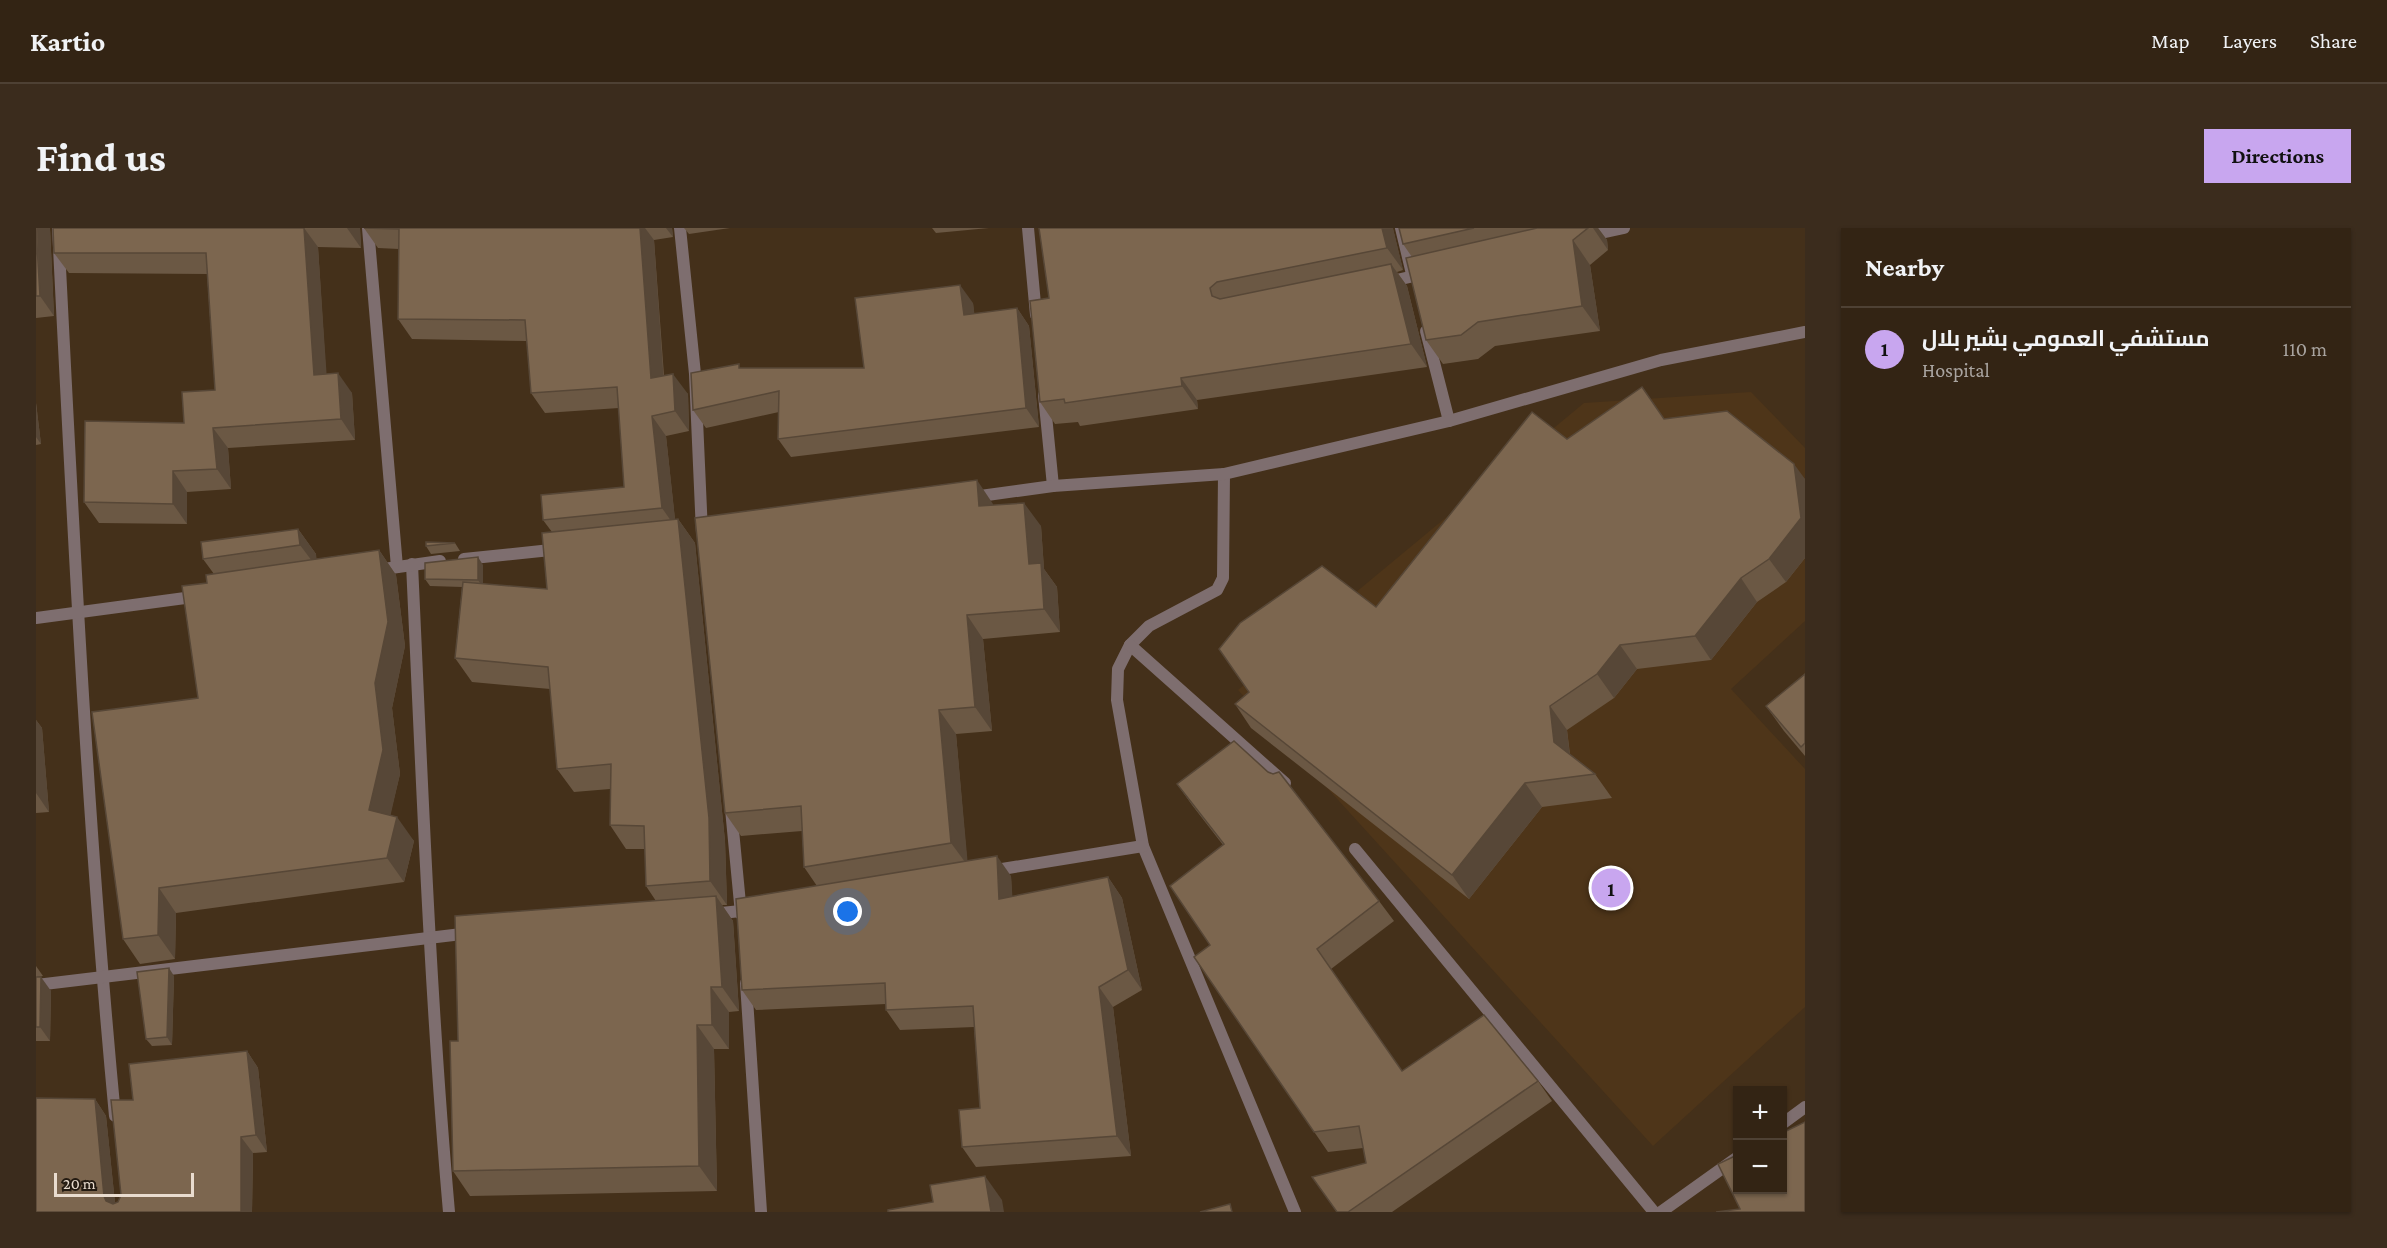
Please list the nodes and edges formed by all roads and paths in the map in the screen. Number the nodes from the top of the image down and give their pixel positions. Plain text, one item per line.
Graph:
1 (58, 228) edge
2 (368, 228) edge
3 (680, 228) edge
4 (1028, 228) edge
5 (1401, 228) edge
6 (1624, 228) edge
7 (1578, 238) edge
8 (1439, 270) edge
9 (1414, 283) junction
10 (1379, 284) edge
11 (1424, 321) edge
12 (1037, 322) edge
13 (1805, 332) edge
14 (1043, 381) edge
15 (1449, 421) junction
16 (1224, 474) junction
17 (1053, 486) junction
18 (960, 499) edge
19 (702, 537) edge
20 (574, 548) edge
21 (412, 564) junction
22 (397, 567) junction
23 (361, 572) edge
24 (208, 594) edge
25 (78, 613) junction
26 (36, 618) edge
27 (1130, 645) junction
28 (1288, 786) edge
29 (730, 796) edge
30 (1143, 846) junction
31 (1355, 849) dead end
32 (977, 873) edge
33 (765, 908) edge
34 (695, 915) edge
35 (741, 917) junction
36 (487, 932) edge
37 (429, 936) junction
38 (745, 969) edge
39 (101, 975) junction
40 (36, 985) edge
41 (1805, 1107) edge
42 (1787, 1120) edge
43 (116, 1129) edge
44 (1733, 1160) edge
45 (449, 1212) edge
46 (761, 1212) edge
47 (1295, 1212) edge
48 (1654, 1212) edge
49 (1661, 1212) edge

1 - 25 street
2 - 22 street
3 - 19 street
4 - 12 street
5 - 9 street
6 - 7 street
8 - 9 street
9 - 10 street
11 - 15 street
13 - 15 street
14 - 17 street
15 - 16 street
16 - 17 street
16 - 27 street
17 - 18 street
20 - 21 street
21 - 22 street
21 - 37 street
22 - 23 street
24 - 25 street
25 - 26 street
25 - 39 street
27 - 28 street
27 - 30 street
29 - 35 street
30 - 32 street
30 - 47 street
31 - 48 street
33 - 35 street
34 - 35 street
36 - 37 street
37 - 39 street
37 - 45 street
38 - 46 street
39 - 40 street
39 - 43 street
41 - 42 street
44 - 49 street

